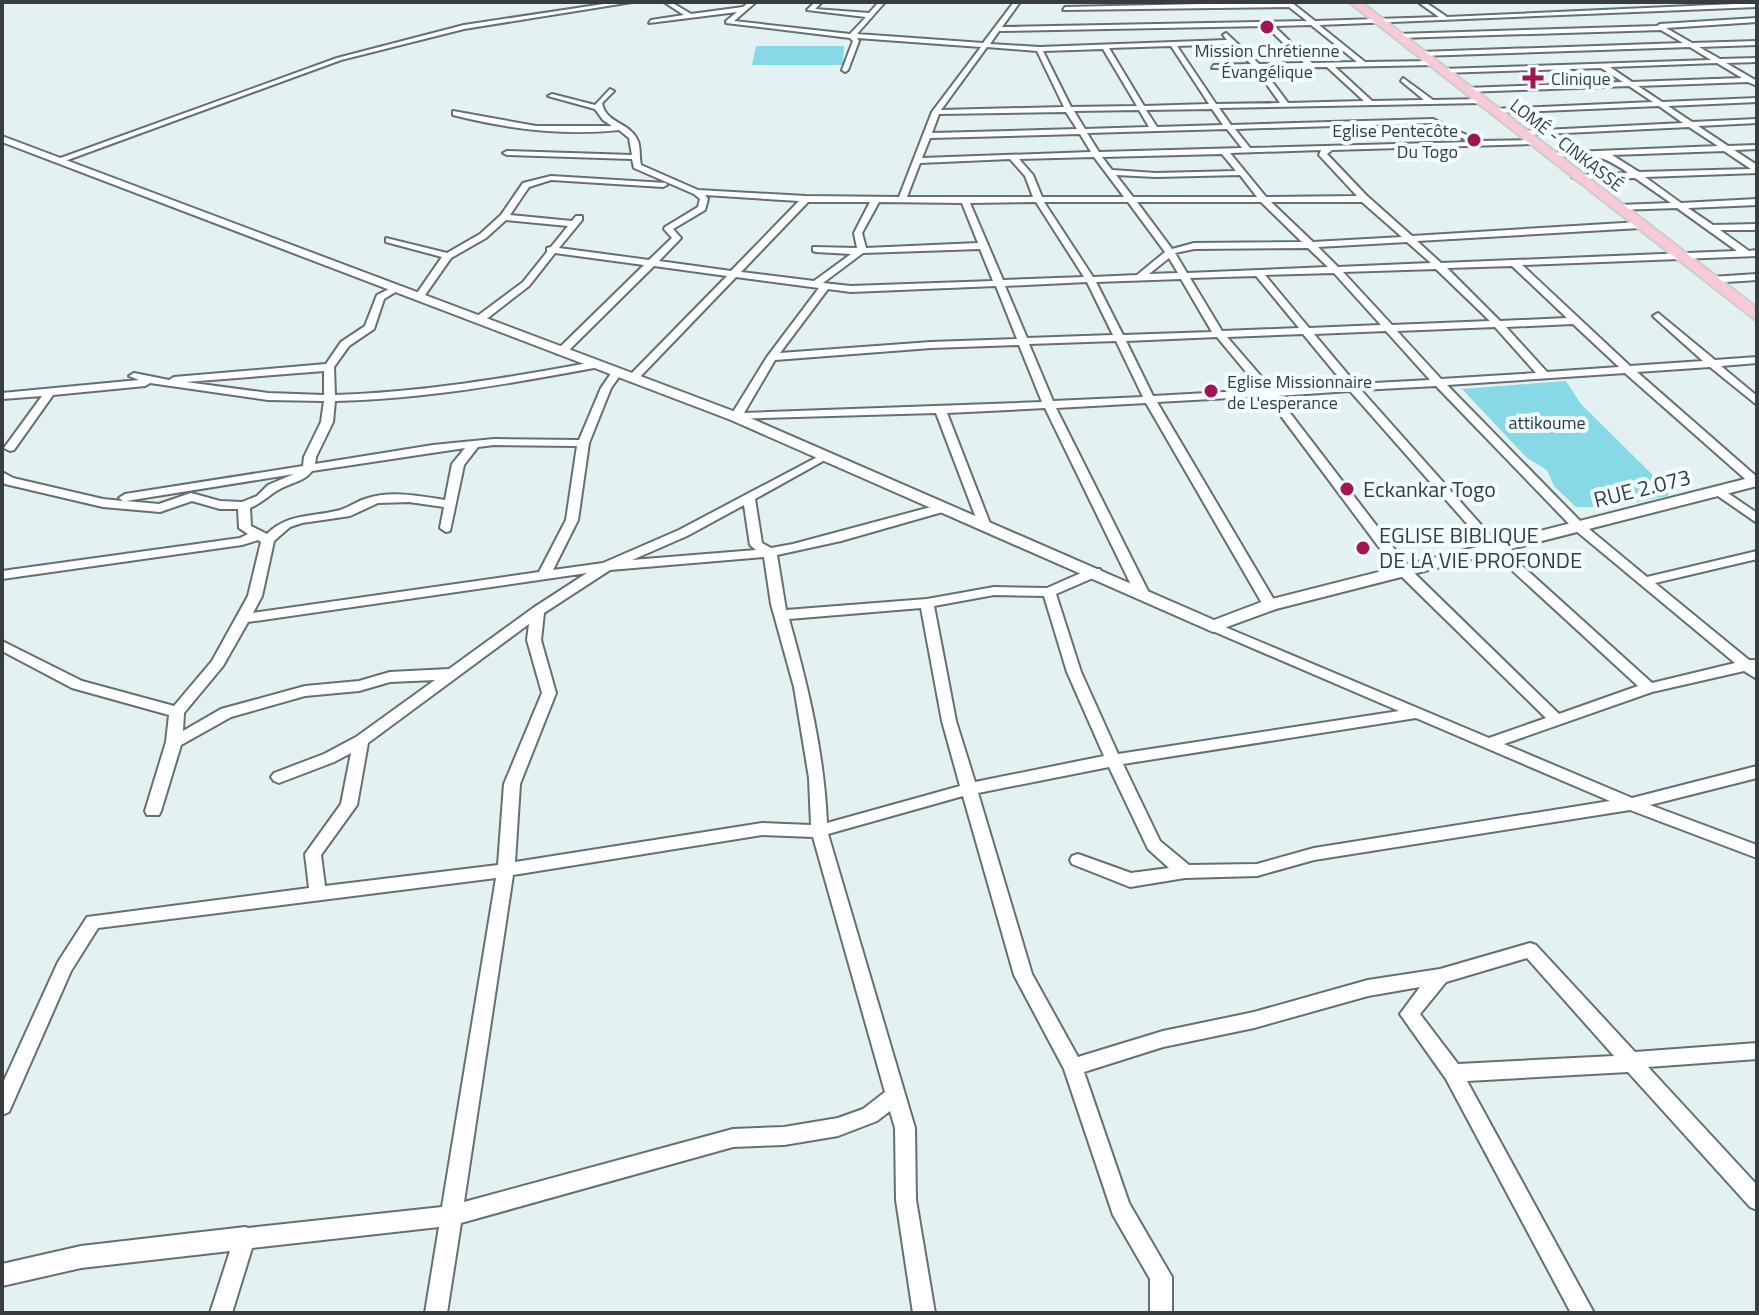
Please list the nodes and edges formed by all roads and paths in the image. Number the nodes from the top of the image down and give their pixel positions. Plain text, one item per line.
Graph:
1 (629, 2) edge
2 (667, 2) edge
3 (753, 2) edge
4 (819, 2) edge
5 (882, 2) edge
6 (1017, 2) edge
7 (1185, 2) edge
8 (1354, 2) edge
9 (1421, 2) edge
10 (1618, 2) edge
11 (1679, 2) edge
12 (1288, 3) edge
13 (1144, 5) edge
14 (1176, 7) junction
15 (1690, 7) junction
16 (1515, 8) dead end
17 (1757, 8) edge
18 (743, 9) junction
19 (1065, 9) dead end
20 (1632, 10) junction
21 (1525, 14) junction
22 (688, 15) junction
23 (869, 15) junction
24 (1444, 18) junction
25 (1757, 20) edge
26 (651, 22) dead end
27 (1380, 22) junction
28 (1314, 23) junction
29 (1727, 24) junction
30 (1269, 25) junction
31 (1157, 26) junction
32 (1216, 26) junction
33 (1662, 28) junction
34 (997, 29) junction
35 (1737, 29) dead end
36 (1551, 32) junction
37 (1747, 33) dead end
38 (852, 36) junction
39 (1398, 36) junction
40 (1757, 40) edge
41 (1232, 42) junction
42 (1169, 43) junction
43 (1687, 44) junction
44 (983, 47) junction
45 (1105, 47) junction
46 (1577, 48) junction
47 (1039, 49) junction
48 (1420, 54) junction
49 (1757, 60) edge
50 (1716, 61) junction
51 (1363, 64) junction
52 (1310, 65) junction
53 (1329, 65) junction
54 (1257, 66) junction
55 (1604, 66) junction
56 (1214, 67) dead end
57 (1438, 67) junction
58 (845, 70) dead end
59 (1403, 80) dead end
60 (1754, 81) edge
61 (1631, 84) junction
62 (1467, 90) junction
63 (610, 91) dead end
64 (552, 96) dead end
65 (1757, 100) edge
66 (1482, 101) junction
67 (1432, 102) junction
68 (1370, 103) junction
69 (1285, 104) junction
70 (1661, 104) junction
71 (1217, 106) junction
72 (1140, 107) junction
73 (599, 108) junction
74 (1069, 110) junction
75 (1494, 111) junction
76 (936, 112) junction
77 (456, 113) dead end
78 (496, 114) dead end
79 (483, 120) junction
80 (1757, 121) edge
81 (1390, 122) junction
82 (1689, 124) junction
83 (1225, 125) junction
84 (1153, 127) junction
85 (617, 128) junction
86 (1398, 130) dead end
87 (1083, 131) junction
88 (925, 136) junction
89 (1406, 138) dead end
90 (1528, 138) junction
91 (2, 139) edge
92 (1483, 144) junction
93 (1414, 146) junction
94 (1757, 147) edge
95 (1330, 148) junction
96 (1727, 149) junction
97 (1249, 151) junction
98 (1225, 152) junction
99 (507, 153) dead end
100 (1599, 153) junction
101 (1097, 155) junction
102 (1549, 155) junction
103 (635, 157) junction
104 (1012, 157) junction
105 (59, 160) junction
106 (916, 161) junction
107 (1757, 170) edge
108 (1110, 172) junction
109 (1242, 173) junction
110 (1638, 175) junction
111 (1576, 177) junction
112 (680, 185) junction
113 (697, 192) junction
114 (806, 199) junction
115 (876, 199) junction
116 (1363, 199) junction
117 (902, 200) junction
118 (965, 200) junction
119 (1264, 200) junction
120 (1039, 201) junction
121 (1132, 201) junction
122 (1757, 202) edge
123 (1681, 205) junction
124 (1619, 208) junction
125 (504, 217) junction
126 (1640, 225) junction
127 (1757, 227) edge
128 (1712, 228) junction
129 (1408, 238) junction
130 (389, 240) dead end
131 (1161, 240) junction
132 (1311, 245) junction
133 (983, 246) junction
134 (1194, 246) junction
135 (816, 249) dead end
136 (550, 250) junction
137 (862, 250) junction
138 (1170, 252) junction
139 (1752, 253) edge
140 (448, 256) junction
141 (1681, 257) junction
142 (649, 264) junction
143 (1515, 264) junction
144 (1439, 265) junction
145 (737, 271) junction
146 (1337, 271) junction
147 (1184, 274) junction
148 (1260, 275) junction
149 (1140, 277) junction
150 (1757, 277) edge
151 (1711, 280) junction
152 (1091, 281) junction
153 (822, 284) junction
154 (1002, 284) junction
155 (397, 288) junction
156 (420, 296) junction
157 (1658, 316) dead end
158 (1757, 316) edge
159 (480, 319) junction
160 (1578, 321) junction
161 (1499, 324) junction
162 (1392, 327) junction
163 (1309, 331) junction
164 (1219, 334) junction
165 (1120, 338) junction
166 (1025, 343) junction
167 (561, 352) junction
168 (772, 357) junction
169 (1757, 360) edge
170 (1709, 363) junction
171 (594, 365) junction
172 (329, 367) junction
173 (1627, 369) junction
174 (616, 374) junction
175 (1544, 375) junction
176 (134, 376) dead end
177 (632, 379) junction
178 (153, 382) junction
179 (1439, 383) junction
180 (1353, 388) junction
181 (50, 392) junction
182 (1269, 393) junction
183 (2, 396) edge
184 (330, 398) junction
185 (1150, 400) junction
186 (1757, 402) edge
187 (1049, 405) junction
188 (941, 411) junction
189 (736, 417) junction
190 (583, 443) junction
191 (473, 446) junction
192 (10, 448) dead end
193 (821, 458) junction
194 (309, 467) junction
195 (2, 476) edge
196 (1757, 482) edge
197 (1719, 491) junction
198 (749, 498) junction
199 (103, 503) junction
200 (450, 504) junction
201 (244, 506) junction
202 (942, 508) junction
203 (1757, 519) edge
204 (985, 526) junction
205 (1579, 527) junction
206 (446, 528) dead end
207 (263, 537) junction
208 (1495, 548) junction
209 (770, 553) junction
210 (1757, 555) edge
211 (607, 566) junction
212 (1404, 571) junction
213 (1095, 572) junction
214 (2, 575) edge
215 (544, 576) junction
216 (1645, 581) junction
217 (1141, 591) junction
218 (1049, 592) junction
219 (927, 603) junction
220 (1270, 605) junction
221 (538, 611) junction
222 (781, 615) junction
223 (243, 618) junction
224 (1213, 626) junction
225 (2, 645) edge
226 (1754, 667) edge
227 (452, 674) junction
228 (1649, 688) junction
229 (177, 712) junction
230 (1418, 713) junction
231 (1557, 720) junction
232 (361, 741) junction
233 (174, 742) junction
234 (1490, 743) junction
235 (1114, 760) junction
236 (1757, 772) edge
237 (279, 777) dead end
238 (968, 789) junction
239 (1631, 804) junction
240 (153, 811) dead end
241 (819, 831) junction
242 (1755, 849) edge
243 (1078, 860) dead end
244 (506, 870) junction
245 (1185, 872) junction
246 (318, 894) junction
247 (1440, 976) junction
248 (1757, 1051) edge
249 (1633, 1063) junction
250 (1073, 1067) junction
251 (1453, 1073) junction
252 (9, 1082) edge
253 (895, 1096) junction
254 (2, 1106) edge
255 (1757, 1200) edge
256 (451, 1216) junction
257 (245, 1237) junction
258 (2, 1275) edge
259 (221, 1313) edge
260 (436, 1313) edge
261 (924, 1313) edge
262 (1161, 1313) edge
263 (1583, 1313) edge

1 - 105 street
2 - 22 street
3 - 18 street
4 - 23 street
5 - 23 street
6 - 34 street
7 - 14 street
8 - 27 highway, LOMÉ - CINKASSÉ
9 - 24 street
10 - 20 street
11 - 15 street
12 - 14 street
12 - 28 street
13 - 14 street
13 - 19 street
13 - 31 street
15 - 17 street
15 - 20 street
15 - 29 street
16 - 21 street
18 - 22 street
18 - 38 street
20 - 21 street
20 - 33 street
21 - 24 street
21 - 36 street
22 - 26 street
23 - 38 street
24 - 27 street
25 - 29 street
27 - 28 street
27 - 39 highway, LOMÉ - CINKASSÉ
28 - 30 street
28 - 51 street
29 - 33 street
29 - 35 street
30 - 32 street
30 - 52 street
31 - 32 street
31 - 34 street
31 - 42 street
32 - 41 street
33 - 36 street
33 - 43 street
34 - 44 street
36 - 39 street
36 - 46 street
37 - 40 street
38 - 44 street
38 - 58 street
39 - 48 highway, LOMÉ - CINKASSÉ
40 - 43 street
41 - 42 street
41 - 54 street
42 - 45 street
42 - 71 street
43 - 46 street
43 - 50 street
44 - 47 street
44 - 76 street
45 - 47 street
45 - 72 street
46 - 48 street
46 - 55 street
47 - 74 street
48 - 57 highway, LOMÉ - CINKASSÉ
49 - 50 street
50 - 55 street
50 - 60 street
51 - 53 street
51 - 57 street
52 - 53 street
52 - 54 street
53 - 68 street
54 - 56 street
54 - 69 street
55 - 57 street
55 - 61 street
57 - 62 highway, LOMÉ - CINKASSÉ
59 - 67 street
60 - 61 street
61 - 62 street
61 - 70 street
62 - 66 highway, LOMÉ - CINKASSÉ
63 - 73 street
64 - 73 street
65 - 70 street
66 - 67 street
66 - 75 highway, LOMÉ - CINKASSÉ
67 - 68 street
68 - 69 street
68 - 81 street
69 - 71 street
70 - 75 street
70 - 82 street
71 - 72 street
71 - 83 street
72 - 74 street
72 - 84 street
73 - 85 street
74 - 76 street
74 - 87 street
75 - 90 highway, LOMÉ - CINKASSÉ
76 - 88 street
77 - 79 street
78 - 79 street
79 - 85 street
80 - 82 street
81 - 83 street
81 - 86 street
81 - 92 street
82 - 90 street
82 - 96 street
83 - 84 street
83 - 97 street
84 - 87 street
85 - 103 street
87 - 88 street
87 - 101 street
88 - 106 street
89 - 93 street
90 - 92 street
90 - 102 highway, LOMÉ - CINKASSÉ
91 - 105 street
92 - 93 street
93 - 95 street
94 - 96 street
95 - 97 street
95 - 116 street
96 - 100 street
96 - 107 street
97 - 98 street
98 - 101 street
98 - 109 street
99 - 103 street
100 - 102 street
100 - 110 street
101 - 104 street
101 - 108 street
102 - 111 highway, LOMÉ - CINKASSÉ
103 - 112 street
104 - 106 street
104 - 120 street
105 - 155 street
106 - 117 street
107 - 110 street
108 - 109 street
108 - 121 street
109 - 119 street
110 - 111 street
110 - 123 street
111 - 124 highway, LOMÉ - CINKASSÉ
112 - 113 street
112 - 125 street
113 - 114 street
113 - 142 street
114 - 115 street
114 - 145 street
115 - 117 street
115 - 137 street
116 - 119 street
116 - 129 street
117 - 118 street
118 - 120 street
118 - 133 street
119 - 121 street
119 - 132 street
120 - 121 street
120 - 152 street
121 - 131 street
122 - 123 street
123 - 124 street
123 - 128 street
124 - 126 highway, LOMÉ - CINKASSÉ
125 - 136 street
125 - 140 street
126 - 129 street
126 - 141 highway, LOMÉ - CINKASSÉ
127 - 128 street
128 - 139 street
129 - 132 street
129 - 144 street
130 - 140 street
131 - 134 street
131 - 138 street
132 - 134 street
132 - 146 street
133 - 137 street
133 - 154 street
134 - 138 street
135 - 137 street
136 - 142 street
136 - 159 street
137 - 153 street
138 - 147 street
138 - 149 street
139 - 141 street
140 - 156 street
141 - 143 street
141 - 151 highway, LOMÉ - CINKASSÉ
142 - 145 street
142 - 167 street
143 - 144 street
143 - 160 street
144 - 146 street
144 - 161 street
145 - 153 street
145 - 177 street
146 - 148 street
146 - 162 street
147 - 148 street
147 - 149 street
147 - 164 street
148 - 163 street
149 - 152 street
150 - 151 street
151 - 158 highway, LOMÉ - CINKASSÉ
152 - 154 street
152 - 165 street
153 - 154 street
153 - 168 street
154 - 166 street
155 - 156 street
155 - 172 street
156 - 159 street
157 - 170 street
159 - 167 street
160 - 161 street
160 - 173 street
161 - 162 street
161 - 175 street
162 - 163 street
162 - 179 street
163 - 164 street
163 - 180 street
164 - 165 street
164 - 182 street
165 - 166 street
165 - 185 street
166 - 168 street
166 - 187 street
167 - 171 street
168 - 189 street
169 - 170 street
170 - 173 street
170 - 186 street
171 - 174 street
171 - 184 street
172 - 178 street
172 - 184 street
173 - 175 street
173 - 196 street
174 - 177 street
174 - 190 street
175 - 179 street
176 - 178 street
177 - 189 street
178 - 181 street
178 - 184 street
179 - 180 street
179 - 205 street
180 - 182 street
180 - 208 street
181 - 183 street
181 - 192 street
182 - 185 street
182 - 212 street
184 - 194 street
185 - 187 street
185 - 220 street
187 - 188 street
187 - 217 street
188 - 189 street
188 - 204 street
189 - 193 street
190 - 191 street
190 - 215 street
191 - 194 street
191 - 200 street
193 - 198 street
193 - 202 street
194 - 199 street
194 - 201 street
195 - 199 street
196 - 197 street, RUE 2.073
197 - 203 street
197 - 205 street, RUE 2.073
198 - 209 street
198 - 211 street
199 - 201 street
200 - 206 street
200 - 207 street
201 - 207 street
202 - 204 street
202 - 209 street
204 - 213 street
205 - 208 street, RUE 2.073
205 - 216 street
207 - 214 street
207 - 223 street
208 - 212 street, RUE 2.073
208 - 228 street
209 - 211 street
209 - 222 street
210 - 216 street
211 - 215 street
211 - 221 street
212 - 220 street, RUE 2.073
212 - 231 street
213 - 217 street
213 - 218 street
215 - 223 street
216 - 226 street
217 - 224 street
218 - 219 street
218 - 235 street
219 - 222 street
219 - 238 street
220 - 224 street, RUE 2.073
221 - 227 street
221 - 244 street
222 - 241 street
223 - 229 street
224 - 230 street
225 - 229 street
226 - 228 street
227 - 232 street
227 - 233 street
228 - 231 street
229 - 233 street
230 - 234 street
230 - 235 street
231 - 234 street
232 - 237 street
232 - 246 street
233 - 240 street
234 - 239 street
235 - 238 street
235 - 245 street
236 - 239 street
238 - 241 street
238 - 250 street
239 - 242 street
239 - 245 street
241 - 244 street
241 - 253 street
243 - 245 street
244 - 246 street
244 - 256 street
246 - 252 street
247 - 249 street
247 - 250 street
247 - 251 street
248 - 249 street
249 - 251 street
249 - 255 street
250 - 262 street
251 - 263 street
252 - 254 street
253 - 256 street
253 - 261 street
256 - 257 street
256 - 260 street
257 - 258 street
257 - 259 street

